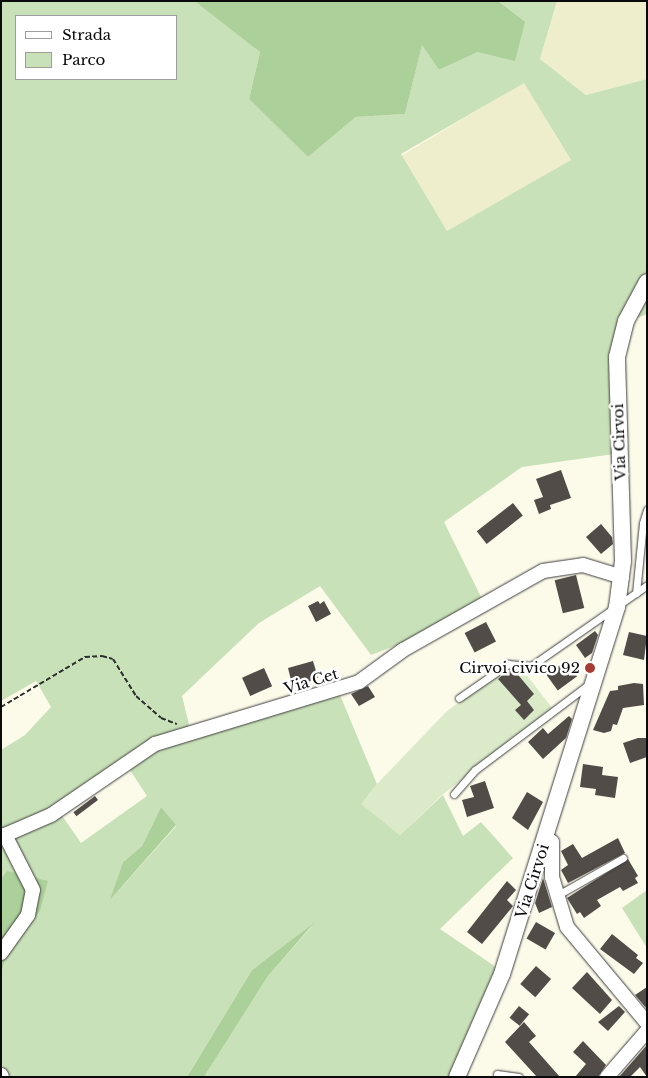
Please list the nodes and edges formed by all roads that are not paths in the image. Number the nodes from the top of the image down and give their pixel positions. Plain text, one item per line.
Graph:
1 (647, 282) edge
2 (647, 510) edge
3 (622, 577) junction
4 (647, 586) edge
5 (636, 593) junction
6 (617, 607) junction
7 (594, 681) junction
8 (459, 698) dead end
9 (454, 794) dead end
10 (546, 838) junction
11 (623, 858) dead end
12 (556, 896) junction
13 (1, 953) edge
14 (647, 1023) edge
15 (647, 1031) edge
16 (496, 1074) dead end
17 (457, 1077) edge
18 (519, 1077) edge
19 (607, 1077) edge

1 - 3 street, Via Cirvoi
2 - 5 lane
3 - 6 street, Via Cirvoi
3 - 13 street, Via Cet
4 - 5 lane
5 - 6 lane
6 - 7 street, Via Cirvoi
6 - 8 lane
7 - 9 lane
7 - 10 street, Via Cirvoi
10 - 12 street
10 - 17 street, Via Cirvoi
11 - 12 lane
12 - 14 street
15 - 19 street
16 - 18 lane

